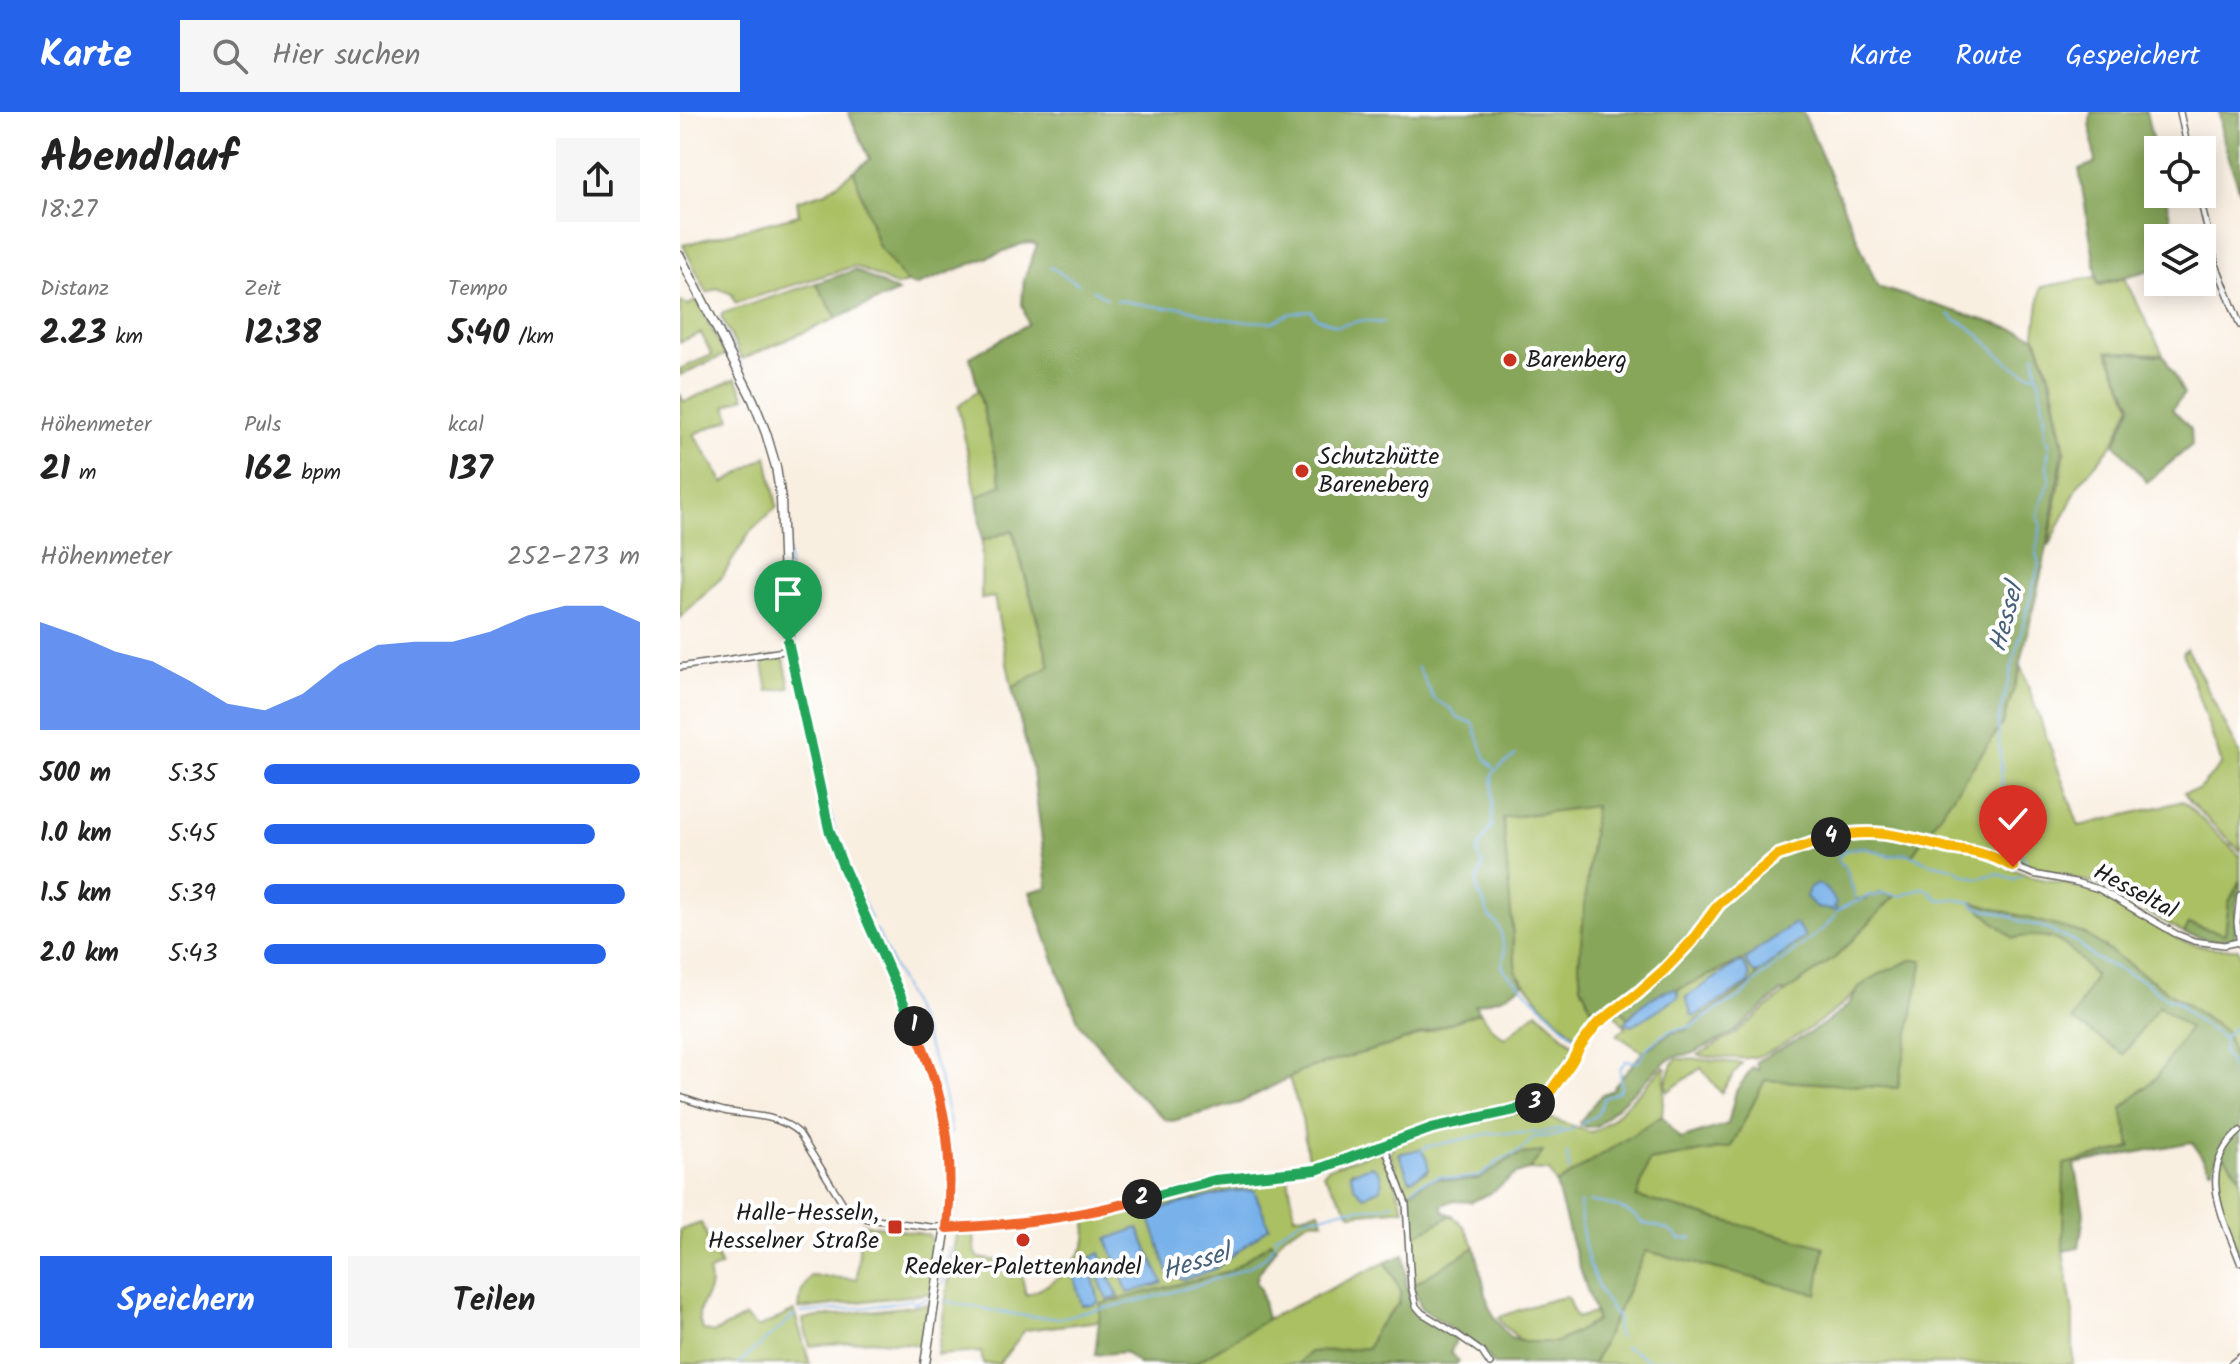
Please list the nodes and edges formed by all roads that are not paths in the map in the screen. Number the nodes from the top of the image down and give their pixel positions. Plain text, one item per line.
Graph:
1 (2180, 112) edge
2 (2185, 136) edge
3 (2202, 208) edge
4 (680, 256) edge
5 (2240, 325) edge
6 (790, 650) junction
7 (680, 667) edge
8 (2240, 895) edge
9 (2239, 944) edge
10 (680, 1097) edge
11 (2240, 1131) edge
12 (1384, 1145) junction
13 (947, 1228) junction
14 (2240, 1262) edge
15 (2240, 1357) edge
16 (925, 1364) edge
17 (1490, 1364) edge
18 (2231, 1364) edge

1 - 2 street
3 - 5 street
4 - 6 main road
6 - 7 street
6 - 13 main road
8 - 9 street
9 - 12 street, Hesseltal
10 - 13 street, Hesseltal
11 - 14 street
12 - 13 street, Hesseltal
12 - 17 street
13 - 16 main road
15 - 18 street

